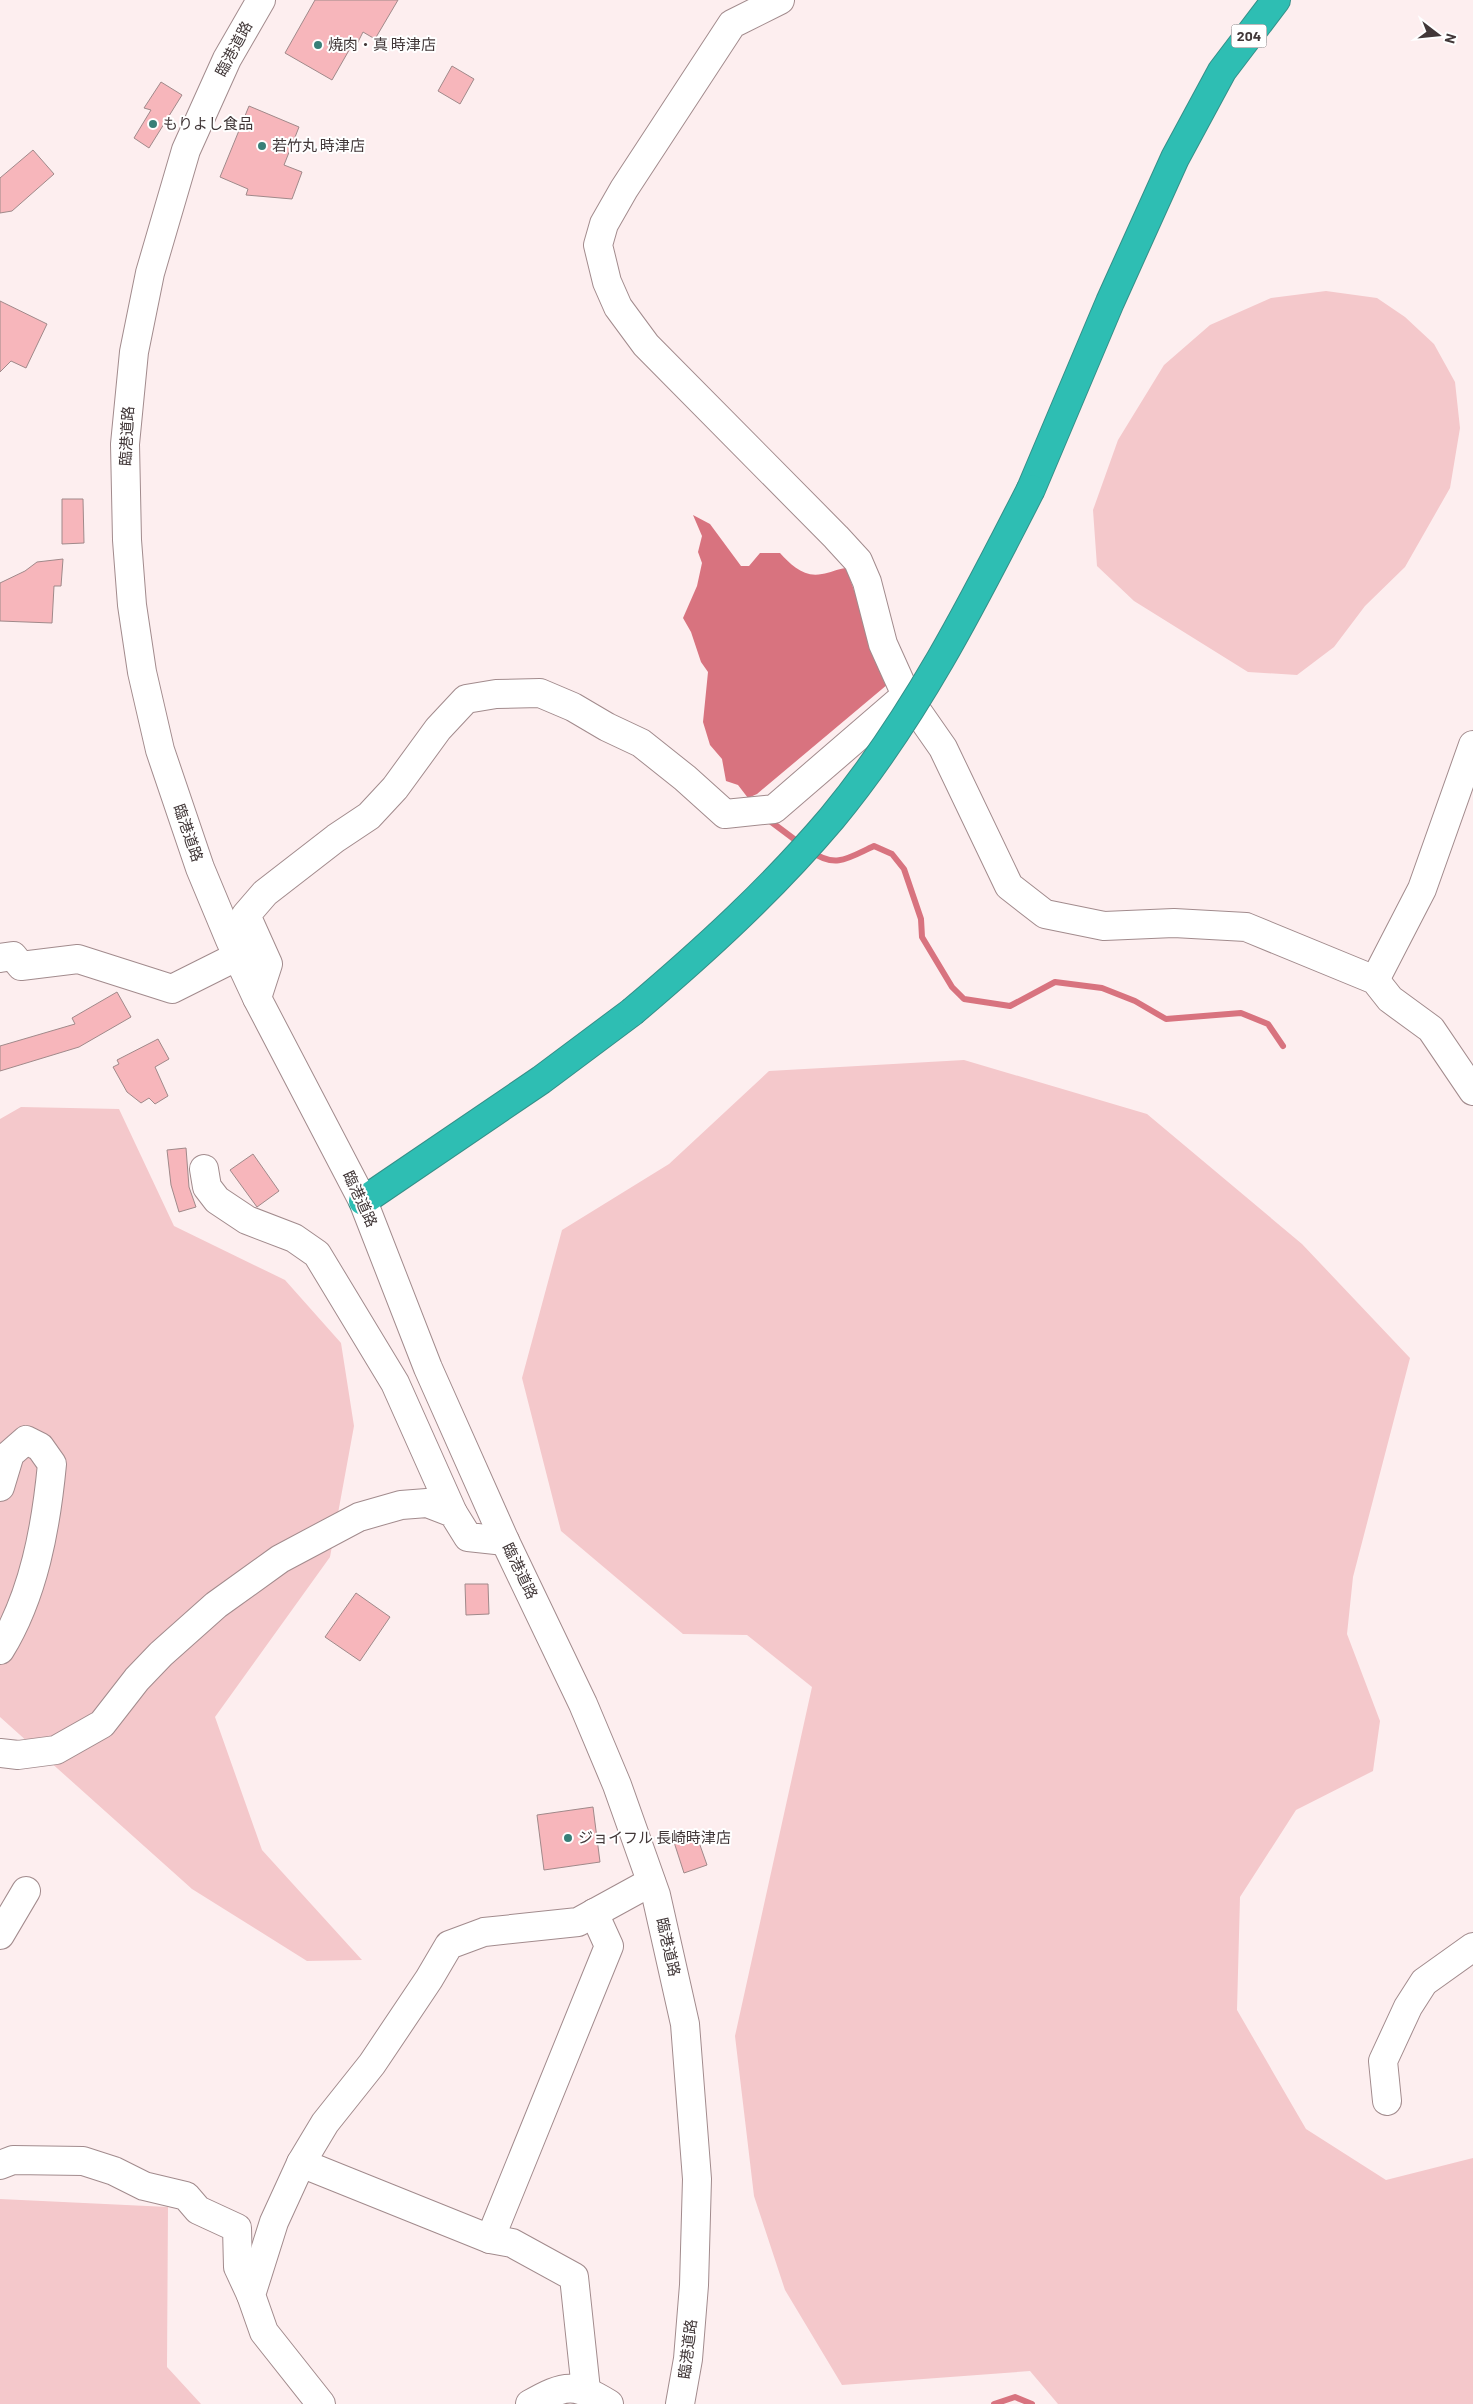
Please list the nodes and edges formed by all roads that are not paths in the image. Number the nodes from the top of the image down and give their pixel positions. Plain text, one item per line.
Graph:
1 (261, 0) edge
2 (780, 0) edge
3 (1276, 0) edge
4 (906, 695) junction
5 (1473, 745) edge
6 (238, 956) junction
7 (0, 958) edge
8 (1375, 980) junction
9 (257, 998) junction
10 (1473, 1091) edge
11 (204, 1169) dead end
12 (363, 1201) junction
13 (0, 1487) edge
14 (453, 1513) junction
15 (505, 1541) junction
16 (0, 1650) edge
17 (0, 1754) edge
18 (651, 1882) junction
19 (26, 1891) dead end
20 (594, 1913) junction
21 (0, 1934) edge
22 (1473, 1947) edge
23 (1387, 2101) dead end
24 (301, 2163) junction
25 (0, 2165) edge
26 (490, 2239) junction
27 (252, 2295) junction
28 (586, 2390) junction
29 (320, 2404) edge
30 (530, 2404) edge
31 (609, 2404) edge
32 (680, 2404) edge

1 - 6 street, 臨港道路
2 - 4 street
3 - 12 highway, 204, bridge
4 - 8 street
4 - 9 street
5 - 8 street
6 - 7 street
6 - 9 street, 臨港道路
8 - 10 street
9 - 12 street, 臨港道路
11 - 14 street
12 - 15 street, 臨港道路
13 - 16 street
14 - 15 street
14 - 17 street
15 - 18 street, 臨港道路
18 - 20 street
18 - 32 street, 臨港道路
19 - 21 street
20 - 24 street
20 - 26 street
22 - 23 street
24 - 26 street
24 - 27 street
25 - 27 street
26 - 28 street
27 - 29 street
28 - 30 street
28 - 31 street

